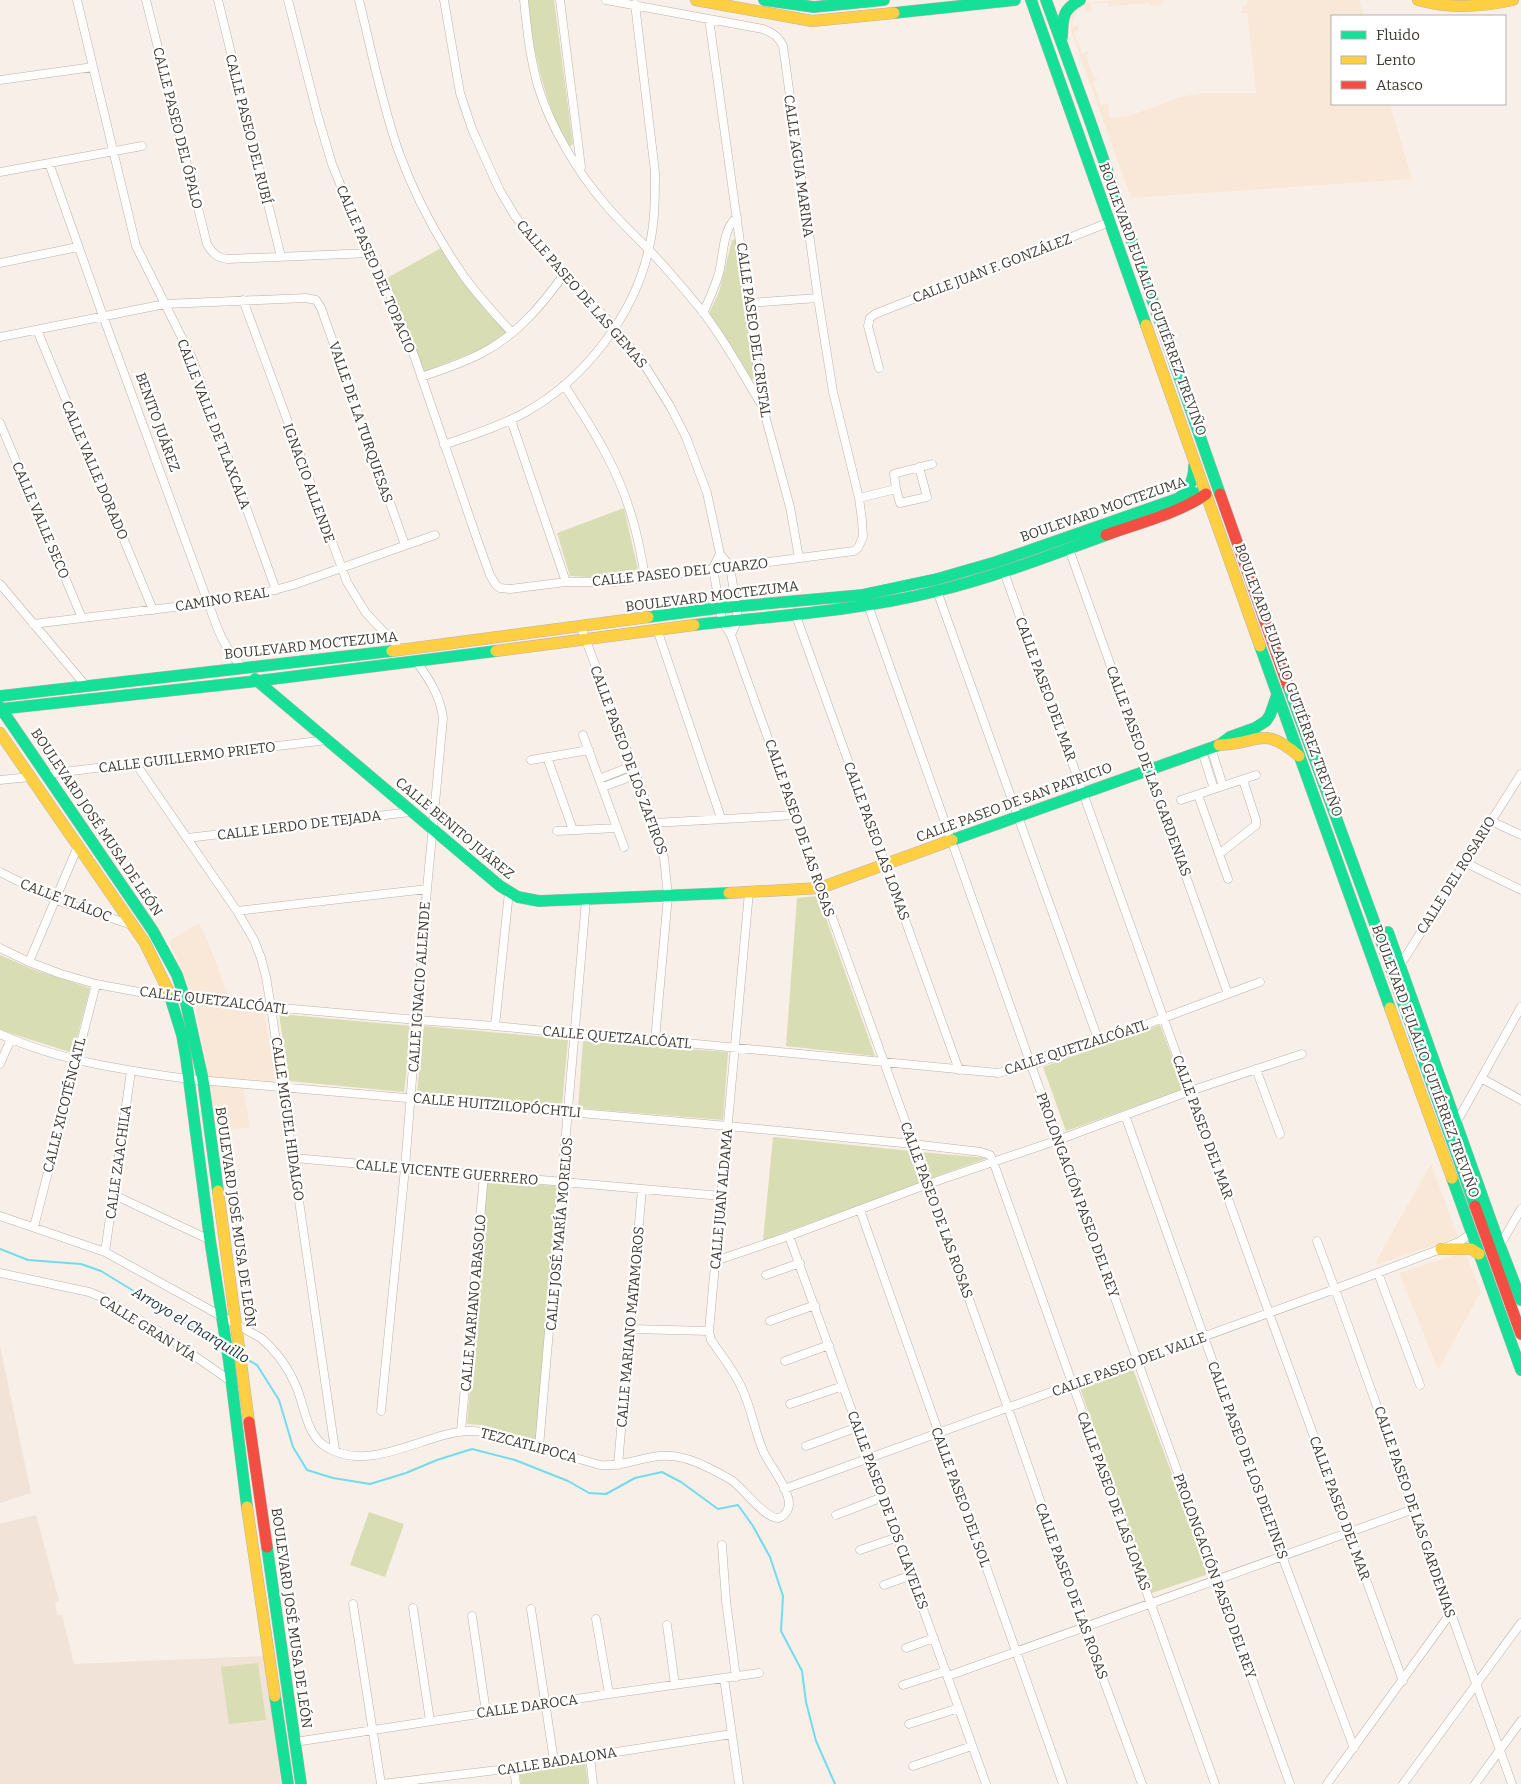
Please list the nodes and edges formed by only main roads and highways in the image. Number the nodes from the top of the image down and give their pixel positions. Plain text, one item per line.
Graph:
1 (696, 0) edge
2 (764, 0) edge
3 (884, 0) edge
4 (1015, 0) edge
5 (1031, 0) edge
6 (1046, 0) edge
7 (1080, 0) edge
8 (1418, 0) edge
9 (1513, 0) edge
10 (1062, 45) junction
11 (1091, 124) junction
12 (1080, 140) junction
13 (1206, 457) junction
14 (1194, 458) junction
15 (1206, 494) junction
16 (1179, 498) junction
17 (1233, 535) junction
18 (242, 667) junction
19 (257, 681) junction
20 (1277, 695) junction
21 (0, 696) edge
22 (1, 708) edge
23 (0, 733) edge
24 (1211, 748) junction
25 (1300, 758) junction
26 (820, 888) joint
27 (1379, 935) junction
28 (1474, 1204) junction
29 (1472, 1233) junction
30 (1441, 1249) road end
31 (1496, 1250) junction
32 (1479, 1254) junction
33 (1518, 1281) edge
34 (1521, 1300) edge
35 (1521, 1334) edge
36 (1521, 1370) edge
37 (288, 1784) edge
38 (301, 1784) edge

1 - 4 main road
2 - 3 main road
5 - 12 main road, BOULEVARD EULALIO GUTIÉRREZ TREVIÑO
6 - 10 main road, BOULEVARD EULALIO GUTIÉRREZ TREVIÑO
7 - 10 main road
8 - 9 main road
10 - 11 main road, BOULEVARD EULALIO GUTIÉRREZ TREVIÑO
11 - 12 main road
11 - 13 main road, BOULEVARD EULALIO GUTIÉRREZ TREVIÑO
12 - 14 main road, BOULEVARD EULALIO GUTIÉRREZ TREVIÑO
13 - 15 main road
13 - 17 main road, BOULEVARD EULALIO GUTIÉRREZ TREVIÑO
14 - 15 main road, BOULEVARD EULALIO GUTIÉRREZ TREVIÑO
14 - 16 main road
15 - 16 main road, BOULEVARD MOCTEZUMA
15 - 17 main road
15 - 19 main road, BOULEVARD MOCTEZUMA
15 - 20 main road, BOULEVARD EULALIO GUTIÉRREZ TREVIÑO
16 - 18 main road, BOULEVARD MOCTEZUMA
17 - 27 main road, BOULEVARD EULALIO GUTIÉRREZ TREVIÑO
18 - 19 main road, BENITO JUÁREZ
18 - 21 main road, BOULEVARD MOCTEZUMA
19 - 22 main road, BOULEVARD MOCTEZUMA
19 - 26 main road, CALLE BENITO JUÁREZ
20 - 24 main road, CALLE PASEO DE SAN PATRICIO
20 - 25 main road, BOULEVARD EULALIO GUTIÉRREZ TREVIÑO
22 - 38 main road, BOULEVARD JOSÉ MUSA DE LEÓN
23 - 37 main road, BOULEVARD JOSÉ MUSA DE LEÓN
24 - 25 main road, CALLE PASEO DE SAN PATRICIO
24 - 26 main road, CALLE PASEO DE SAN PATRICIO
25 - 29 main road, BOULEVARD EULALIO GUTIÉRREZ TREVIÑO
27 - 28 main road, BOULEVARD EULALIO GUTIÉRREZ TREVIÑO
27 - 31 main road, BOULEVARD EULALIO GUTIÉRREZ TREVIÑO
28 - 29 main road
28 - 31 main road, BOULEVARD EULALIO GUTIÉRREZ TREVIÑO
29 - 32 main road, BOULEVARD EULALIO GUTIÉRREZ TREVIÑO
30 - 32 main road
31 - 33 main road, BOULEVARD EULALIO GUTIÉRREZ TREVIÑO
31 - 35 main road, BOULEVARD EULALIO GUTIÉRREZ TREVIÑO
32 - 36 main road, BOULEVARD EULALIO GUTIÉRREZ TREVIÑO
33 - 34 main road, BOULEVARD EULALIO GUTIÉRREZ TREVIÑO

